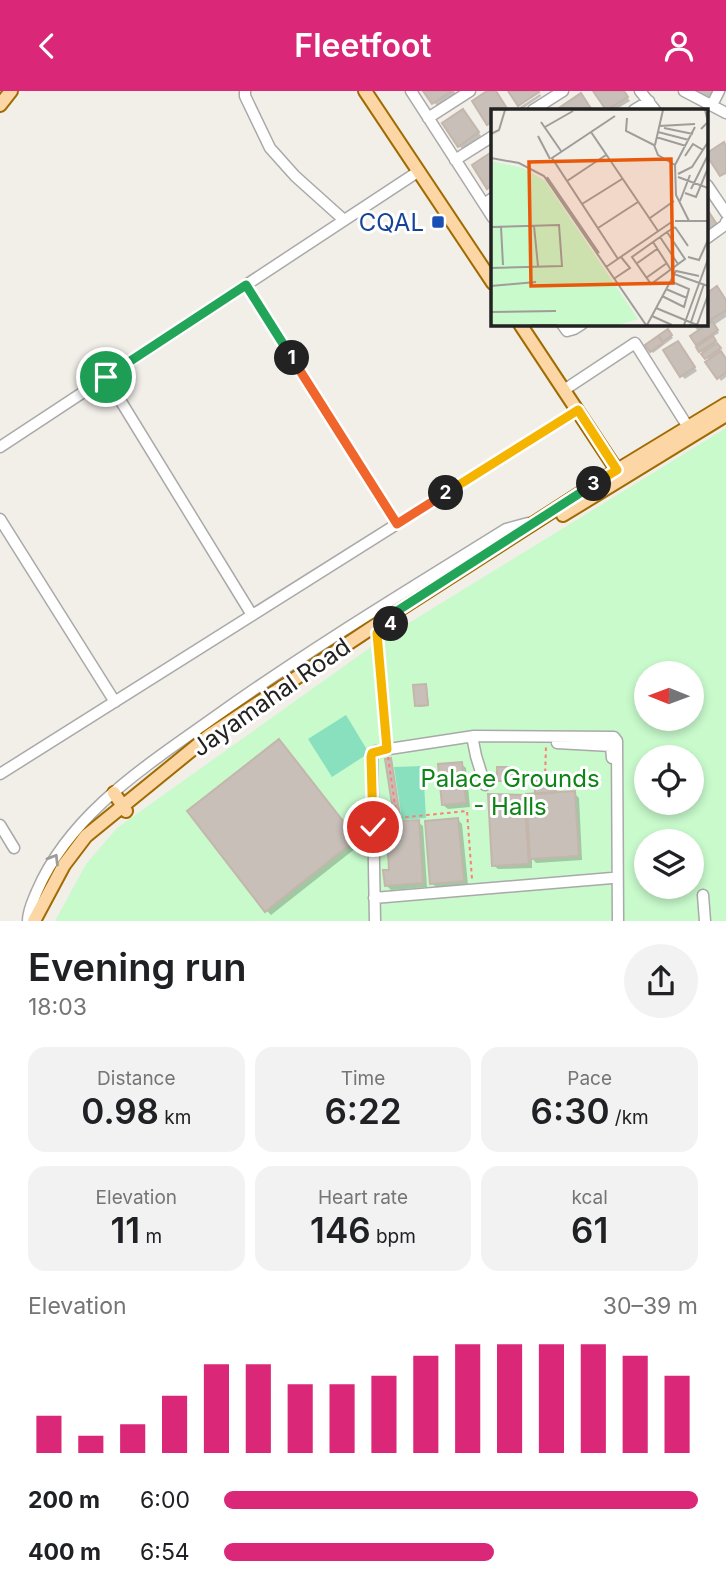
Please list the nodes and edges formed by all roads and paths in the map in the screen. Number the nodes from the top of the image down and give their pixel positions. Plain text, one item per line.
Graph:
1 (11, 91) edge
2 (245, 91) edge
3 (365, 91) edge
4 (411, 91) edge
5 (470, 91) edge
6 (563, 91) edge
7 (640, 91) edge
8 (684, 91) edge
9 (719, 91) edge
10 (0, 105) edge
11 (712, 105) junction
12 (652, 106) edge
13 (535, 109) edge
14 (726, 113) edge
15 (428, 118) junction
16 (491, 137) edge
17 (456, 160) junction
18 (419, 171) junction
19 (708, 186) edge
20 (489, 201) edge
21 (726, 213) edge
22 (344, 220) junction
23 (726, 222) edge
24 (708, 236) edge
25 (491, 280) edge
26 (246, 285) junction
27 (521, 325) edge
28 (563, 325) edge
29 (580, 325) edge
30 (106, 377) junction
31 (564, 390) junction
32 (726, 404) edge
33 (578, 410) junction
34 (726, 415) edge
35 (688, 427) junction
36 (0, 447) edge
37 (620, 474) junction
38 (0, 519) edge
39 (397, 524) junction
40 (393, 612) junction
41 (252, 615) junction
42 (371, 634) junction
43 (115, 702) junction
44 (459, 738) junction
45 (519, 739) junction
46 (573, 740) junction
47 (473, 741) junction
48 (546, 743) junction
49 (387, 749) junction
50 (0, 774) edge
51 (545, 779) dead end
52 (485, 785) dead end
53 (114, 793) junction
54 (124, 808) junction
55 (0, 825) edge
56 (14, 848) dead end
57 (612, 878) junction
58 (472, 891) junction
59 (374, 898) junction
60 (703, 899) edge
61 (35, 919) edge
62 (375, 921) edge
63 (611, 921) edge
64 (618, 921) edge
65 (705, 921) edge

1 - 10 main road
2 - 22 street
3 - 18 main road
4 - 15 street
5 - 15 street
6 - 13 street
7 - 12 street
8 - 11 street
9 - 11 street
11 - 14 street
15 - 17 street
16 - 17 street
17 - 20 street
18 - 22 street
18 - 25 main road
19 - 21 street
22 - 26 street
23 - 24 street
26 - 30 street
26 - 39 street
27 - 31 main road
28 - 29 street
30 - 36 street
30 - 41 street
31 - 33 main road
31 - 35 street
32 - 35 main road, Jayamahal Road
33 - 37 main road
33 - 39 street
34 - 37 main road, Jayamahal Road
35 - 37 main road, Jayamahal Road
37 - 40 main road, Jayamahal Road
37 - 40 main road, Jayamahal Road
38 - 43 street
39 - 41 street
40 - 42 main road, Jayamahal Road
40 - 53 street
41 - 43 street
42 - 49 street
42 - 54 main road, Jayamahal Road
43 - 50 street
44 - 45 street
44 - 47 street
44 - 49 street
45 - 46 street
45 - 47 street
45 - 48 street
46 - 48 street
46 - 57 street
46 - 64 street
47 - 52 street
48 - 51 path
49 - 58 path
49 - 59 street
53 - 54 main road
61 -> 53 street
54 - 61 main road, Jayamahal Road
55 - 56 street
57 - 58 street
57 - 63 street
58 - 59 street
59 - 62 street
60 - 65 street

